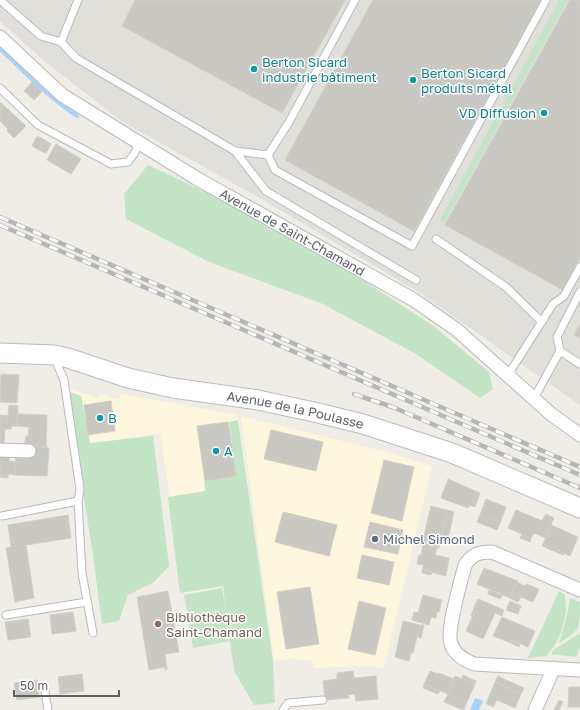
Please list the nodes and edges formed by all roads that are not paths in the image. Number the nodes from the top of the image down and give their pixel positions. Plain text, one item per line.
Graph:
1 (0, 0) edge
2 (78, 0) edge
3 (355, 0) edge
4 (546, 0) edge
5 (0, 37) edge
6 (61, 42) junction
7 (0, 88) edge
8 (139, 143) junction
9 (235, 151) junction
10 (268, 155) junction
11 (436, 240) dead end
12 (580, 267) edge
13 (416, 280) dead end
14 (580, 292) edge
15 (542, 322) junction
16 (560, 351) junction
17 (0, 353) edge
18 (54, 355) junction
19 (580, 364) edge
20 (508, 375) junction
21 (534, 398) junction
22 (580, 435) edge
23 (0, 450) edge
24 (29, 451) dead end
25 (78, 501) junction
26 (580, 508) edge
27 (2, 516) dead end
28 (580, 590) edge
29 (87, 602) junction
30 (6, 614) dead end
31 (92, 633) dead end
32 (554, 668) junction
33 (580, 670) edge
34 (45, 692) dead end
35 (323, 700) dead end
36 (48, 710) edge
37 (284, 710) edge
38 (535, 710) edge

1 - 6 lane
2 - 6 lane
3 - 10 lane
4 - 10 lane
5 - 8 street, Avenue de Saint-Chamand
6 - 9 lane
7 - 8 lane
8 - 20 street, Avenue de Saint-Chamand
9 - 10 lane
9 - 13 lane
11 - 15 lane
12 - 15 lane
14 - 16 lane
15 - 20 lane
16 - 19 lane
16 - 21 lane
17 - 18 street, Avenue de la Poulasse
18 - 25 lane
18 - 26 street, Avenue de la Poulasse
20 - 21 street, Avenue de Saint-Chamand
21 - 22 street, Avenue de Saint-Chamand
23 - 24 street
25 - 27 lane
25 - 29 lane
28 - 32 street
29 - 30 lane
29 - 31 lane
32 - 33 street
32 - 38 street
34 - 36 lane
35 - 37 lane

